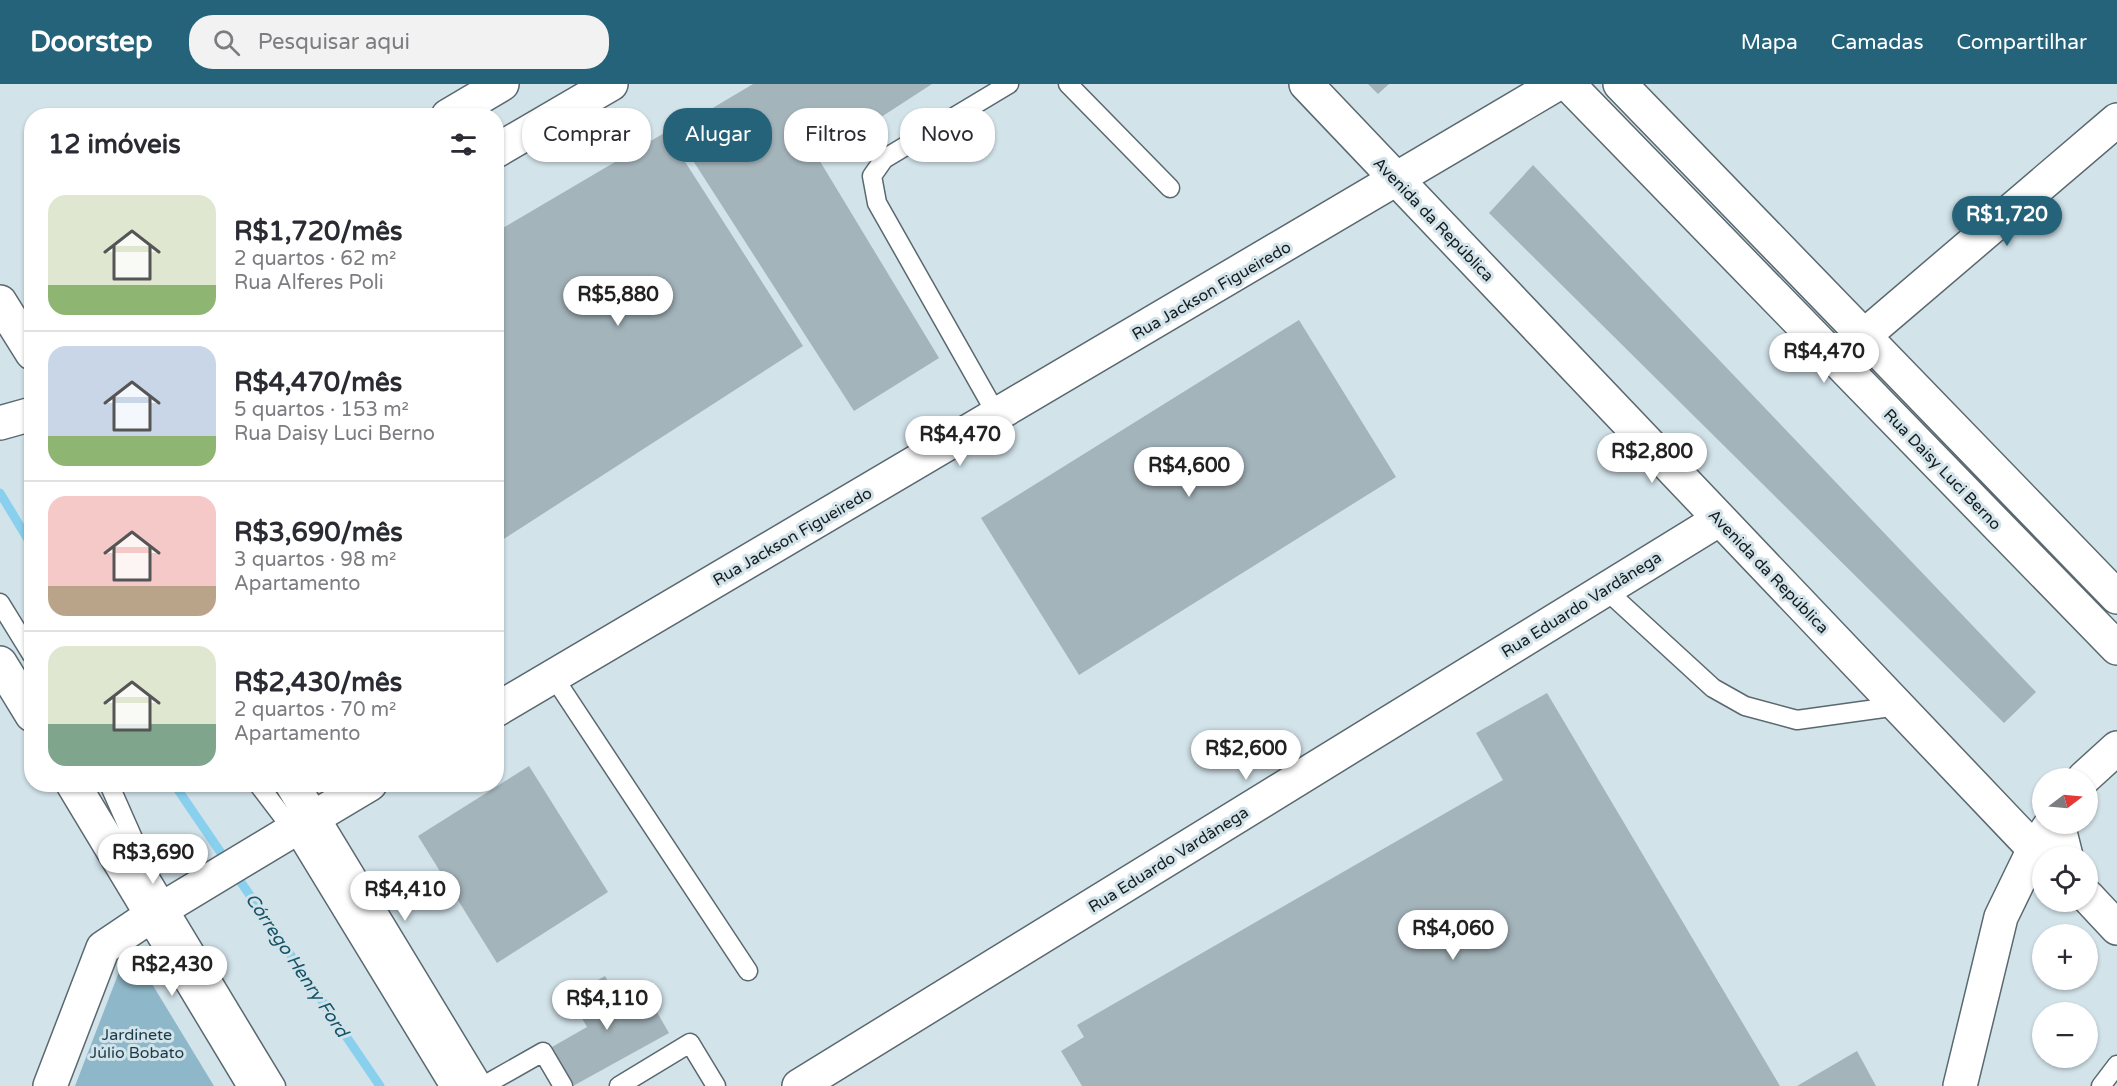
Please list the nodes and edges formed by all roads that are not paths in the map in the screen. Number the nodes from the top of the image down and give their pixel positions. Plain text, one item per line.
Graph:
1 (502, 84) edge
2 (611, 84) edge
3 (1009, 84) edge
4 (1068, 84) edge
5 (1306, 84) edge
6 (1557, 84) edge
7 (1568, 84) edge
8 (1620, 84) edge
9 (462, 108) edge
10 (2117, 120) edge
11 (504, 146) edge
12 (1398, 180) junction
13 (1170, 188) dead end
14 (0, 302) edge
15 (1864, 336) junction
16 (24, 340) edge
17 (998, 415) junction
18 (24, 416) edge
19 (0, 423) edge
20 (1720, 519) junction
21 (1605, 590) junction
22 (2117, 597) edge
23 (0, 603) edge
24 (24, 642) edge
25 (2117, 648) edge
26 (0, 663) edge
27 (554, 676) junction
28 (24, 702) edge
29 (504, 705) edge
30 (1898, 706) junction
31 (2117, 748) edge
32 (2095, 768) edge
33 (79, 792) edge
34 (113, 792) edge
35 (265, 792) edge
36 (293, 792) edge
37 (357, 792) edge
38 (297, 828) junction
39 (2042, 836) edge
40 (167, 906) junction
41 (2098, 908) edge
42 (2117, 928) edge
43 (748, 971) dead end
44 (2117, 1065) edge
45 (50, 1086) edge
46 (255, 1086) edge
47 (276, 1086) edge
48 (449, 1086) edge
49 (475, 1086) edge
50 (483, 1086) edge
51 (563, 1086) edge
52 (619, 1086) edge
53 (716, 1086) edge
54 (799, 1086) edge
55 (1960, 1086) edge
56 (2101, 1086) edge

1 - 9 street
2 - 11 street
3 - 17 lane
4 - 13 lane
5 - 12 street, Avenida da República
6 - 12 street, Rua Jackson Figueiredo
7 - 25 street, Rua Daisy Luci Berno
8 - 15 street
10 - 15 street
12 - 17 street, Rua Jackson Figueiredo
12 - 20 street, Avenida da República
14 - 16 street
15 - 22 street
17 - 27 street, Rua Jackson Figueiredo
18 - 19 street
20 - 21 street, Rua Eduardo Vardânega
20 - 30 street, Avenida da República
21 - 30 lane
21 - 54 street, Rua Eduardo Vardânega
23 - 24 lane
26 - 28 street
27 - 29 street, Rua Jackson Figueiredo
27 - 43 lane
30 - 39 street, Avenida da República
31 - 32 street
33 - 40 street
34 - 40 lane
35 - 38 lane
36 - 38 street
37 - 38 street
38 - 40 street
38 - 48 lane
38 - 49 street
39 - 55 street
40 - 45 street
40 - 46 street
40 - 47 lane
41 - 42 street
44 - 56 lane
50 - 51 lane
52 - 53 lane

